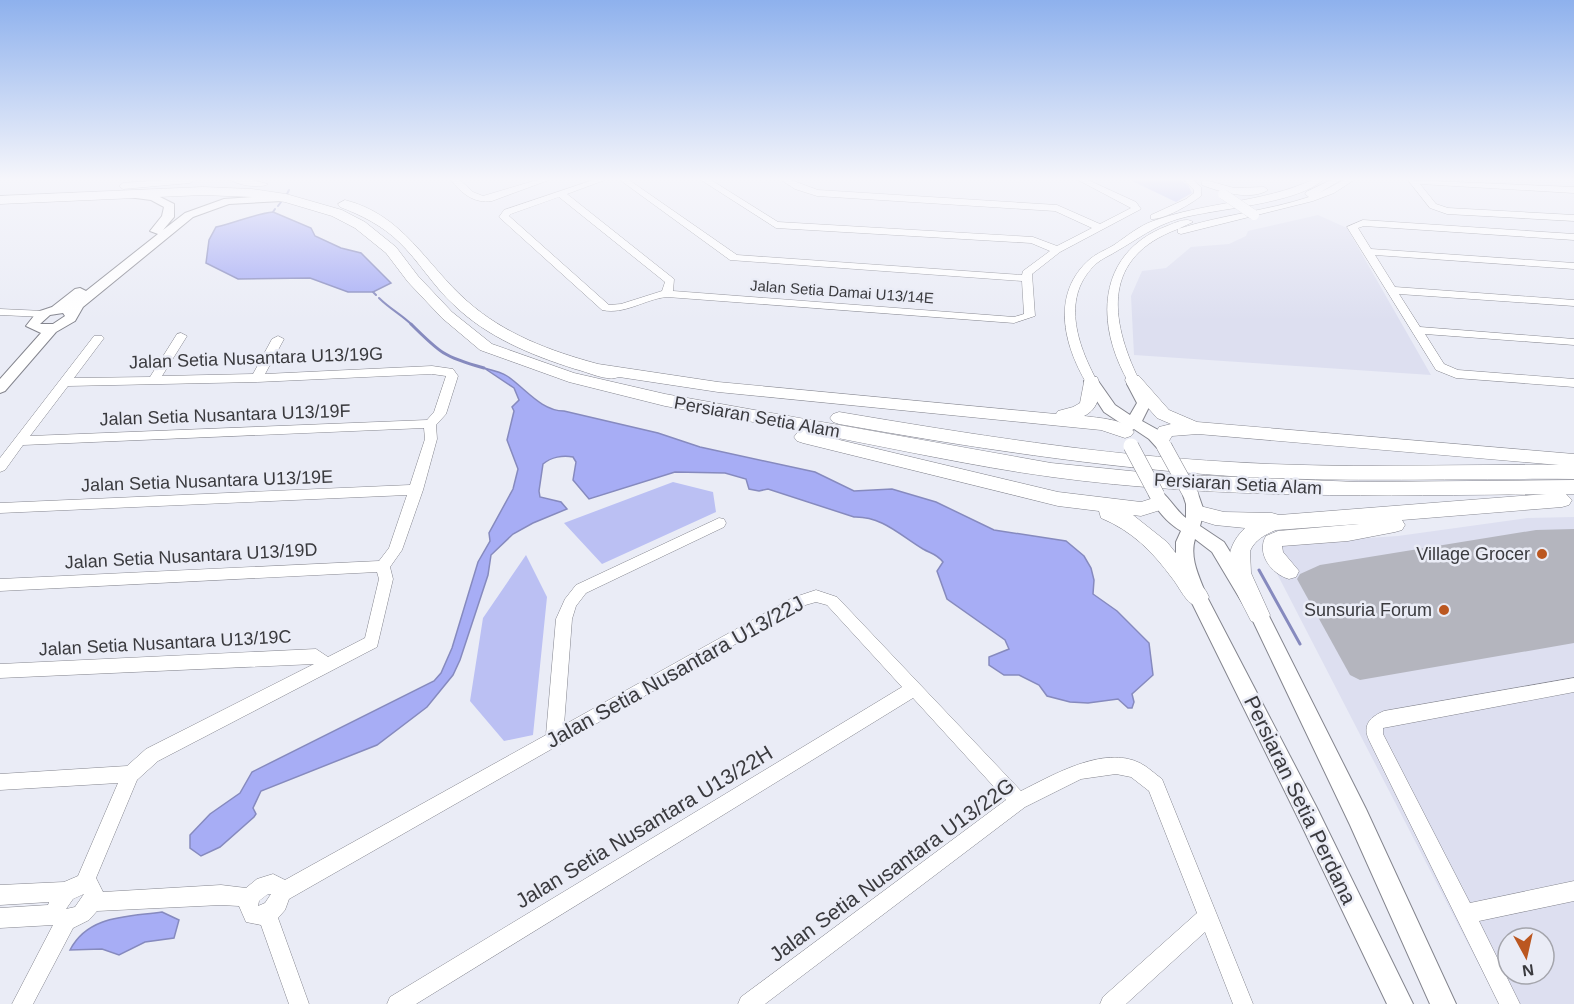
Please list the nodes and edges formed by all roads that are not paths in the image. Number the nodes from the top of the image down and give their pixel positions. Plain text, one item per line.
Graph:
1 (159, 227) edge
2 (174, 227) edge
3 (362, 227) edge
4 (388, 227) edge
5 (514, 227) edge
6 (602, 227) edge
7 (690, 227) edge
8 (808, 227) edge
9 (1098, 227) edge
10 (1137, 227) edge
11 (1149, 227) edge
12 (1175, 227) edge
13 (1195, 227) edge
14 (1353, 227) edge
15 (1421, 227) edge
16 (1574, 237) edge
17 (1057, 250) junction
18 (1366, 252) junction
19 (1095, 261) junction
20 (1574, 266) edge
21 (1118, 275) junction
22 (1027, 278) junction
23 (1390, 291) junction
24 (668, 294) junction
25 (1574, 303) edge
26 (0, 312) edge
27 (50, 312) junction
28 (72, 312) junction
29 (0, 320) edge
30 (35, 326) junction
31 (52, 328) junction
32 (1416, 330) junction
33 (181, 336) dead end
34 (98, 338) dead end
35 (278, 339) dead end
36 (1574, 342) edge
37 (580, 365) junction
38 (0, 373) edge
39 (257, 378) junction
40 (154, 380) junction
41 (1133, 380) junction
42 (1091, 381) junction
43 (65, 382) junction
44 (1574, 383) edge
45 (0, 388) edge
46 (665, 400) junction
47 (1049, 417) junction
48 (430, 424) junction
49 (1198, 428) junction
50 (1130, 433) junction
51 (21, 441) junction
52 (1162, 443) junction
53 (1574, 459) edge
54 (0, 467) edge
55 (1574, 472) edge
56 (1574, 488) edge
57 (416, 490) junction
58 (1058, 499) junction
59 (1158, 499) junction
60 (1574, 499) edge
61 (0, 508) edge
62 (1193, 512) junction
63 (1438, 512) junction
64 (1316, 519) junction
65 (718, 523) dead end
66 (383, 566) junction
67 (1289, 571) dead end
68 (0, 585) edge
69 (1198, 597) junction
70 (1259, 615) junction
71 (327, 666) junction
72 (0, 671) edge
73 (1574, 685) edge
74 (914, 689) junction
75 (554, 739) junction
76 (131, 774) junction
77 (0, 782) edge
78 (1019, 801) junction
79 (84, 884) junction
80 (1574, 891) edge
81 (66, 892) junction
82 (281, 892) junction
83 (0, 895) edge
84 (250, 898) junction
85 (92, 902) junction
86 (267, 914) junction
87 (1465, 914) junction
88 (61, 917) junction
89 (1207, 917) junction
90 (0, 918) edge
91 (21, 1004) edge
92 (299, 1004) edge
93 (397, 1004) edge
94 (748, 1004) edge
95 (1110, 1004) edge
96 (1243, 1004) edge
97 (1400, 1004) edge
98 (1443, 1004) edge
99 (1510, 1004) edge

1 - 27 main road
2 - 28 main road
3 - 46 highway, Persiaran Setia Alam
4 - 37 highway, Persiaran Setia Alam
5 - 24 street, Jalan Setia Damai U13/14E
6 - 24 street
7 - 22 street
8 - 17 street
9 - 17 street
10 - 19 street
11 - 19 street
12 - 21 street
13 - 21 street
14 - 18 street
15 - 16 street
17 - 22 street
18 - 20 street
18 - 23 street
19 - 42 street
21 - 41 street
22 - 24 street, Jalan Setia Damai U13/14E
23 - 25 street
23 - 32 street
26 - 27 street
27 - 28 main road
27 - 30 main road
28 - 31 main road
29 - 30 street
30 - 31 main road
30 - 38 main road
31 - 45 main road
32 - 36 street
32 - 44 street
33 - 40 street
34 - 43 street
35 - 39 street
37 - 47 highway
37 - 55 highway, Persiaran Setia Alam
39 - 40 street, Jalan Setia Nusantara U13/19G
39 - 48 street, Jalan Setia Nusantara U13/19G
40 - 43 street, Jalan Setia Nusantara U13/19G
41 - 49 highway
41 - 50 main road
42 - 47 highway
42 - 50 main road
43 - 51 street
46 - 56 highway, Persiaran Setia Alam
46 - 58 highway
47 - 50 highway
48 - 51 street, Jalan Setia Nusantara U13/19F
48 - 57 street
49 - 52 highway
49 - 53 highway
50 - 52 main road
50 - 59 main road, bridge
51 - 54 street
52 - 62 main road, bridge
57 - 61 street, Jalan Setia Nusantara U13/19E
57 - 66 street
58 - 59 highway
58 - 69 highway
59 - 62 main road
60 - 63 highway
62 - 64 highway
62 - 69 main road, Persiaran Setia Perdana
62 - 70 main road
63 - 64 highway
63 - 67 highway
64 - 70 highway
65 - 75 street
66 - 68 street, Jalan Setia Nusantara U13/19D
66 - 71 street
69 - 97 main road, Persiaran Setia Perdana
70 - 98 main road
71 - 72 street, Jalan Setia Nusantara U13/19C
71 - 76 street
73 - 87 street
74 - 75 street, Jalan Setia Nusantara U13/22J
74 - 78 street, Jalan Setia Nusantara U13/22J
74 - 93 street, Jalan Setia Nusantara U13/22H
75 - 82 street, Jalan Setia Nusantara U13/22J
76 - 77 street
76 - 79 street
78 - 89 street, Jalan Setia Nusantara U13/22G
78 - 94 street, Jalan Setia Nusantara U13/22G
79 - 81 street
79 - 85 street
80 - 87 street
81 - 83 street
81 - 88 street
82 - 84 street
82 - 86 street
84 - 85 street
84 - 86 street
85 - 88 street
86 - 92 street
87 - 99 street
88 - 90 street
88 - 91 street
89 - 95 street
89 - 96 street

